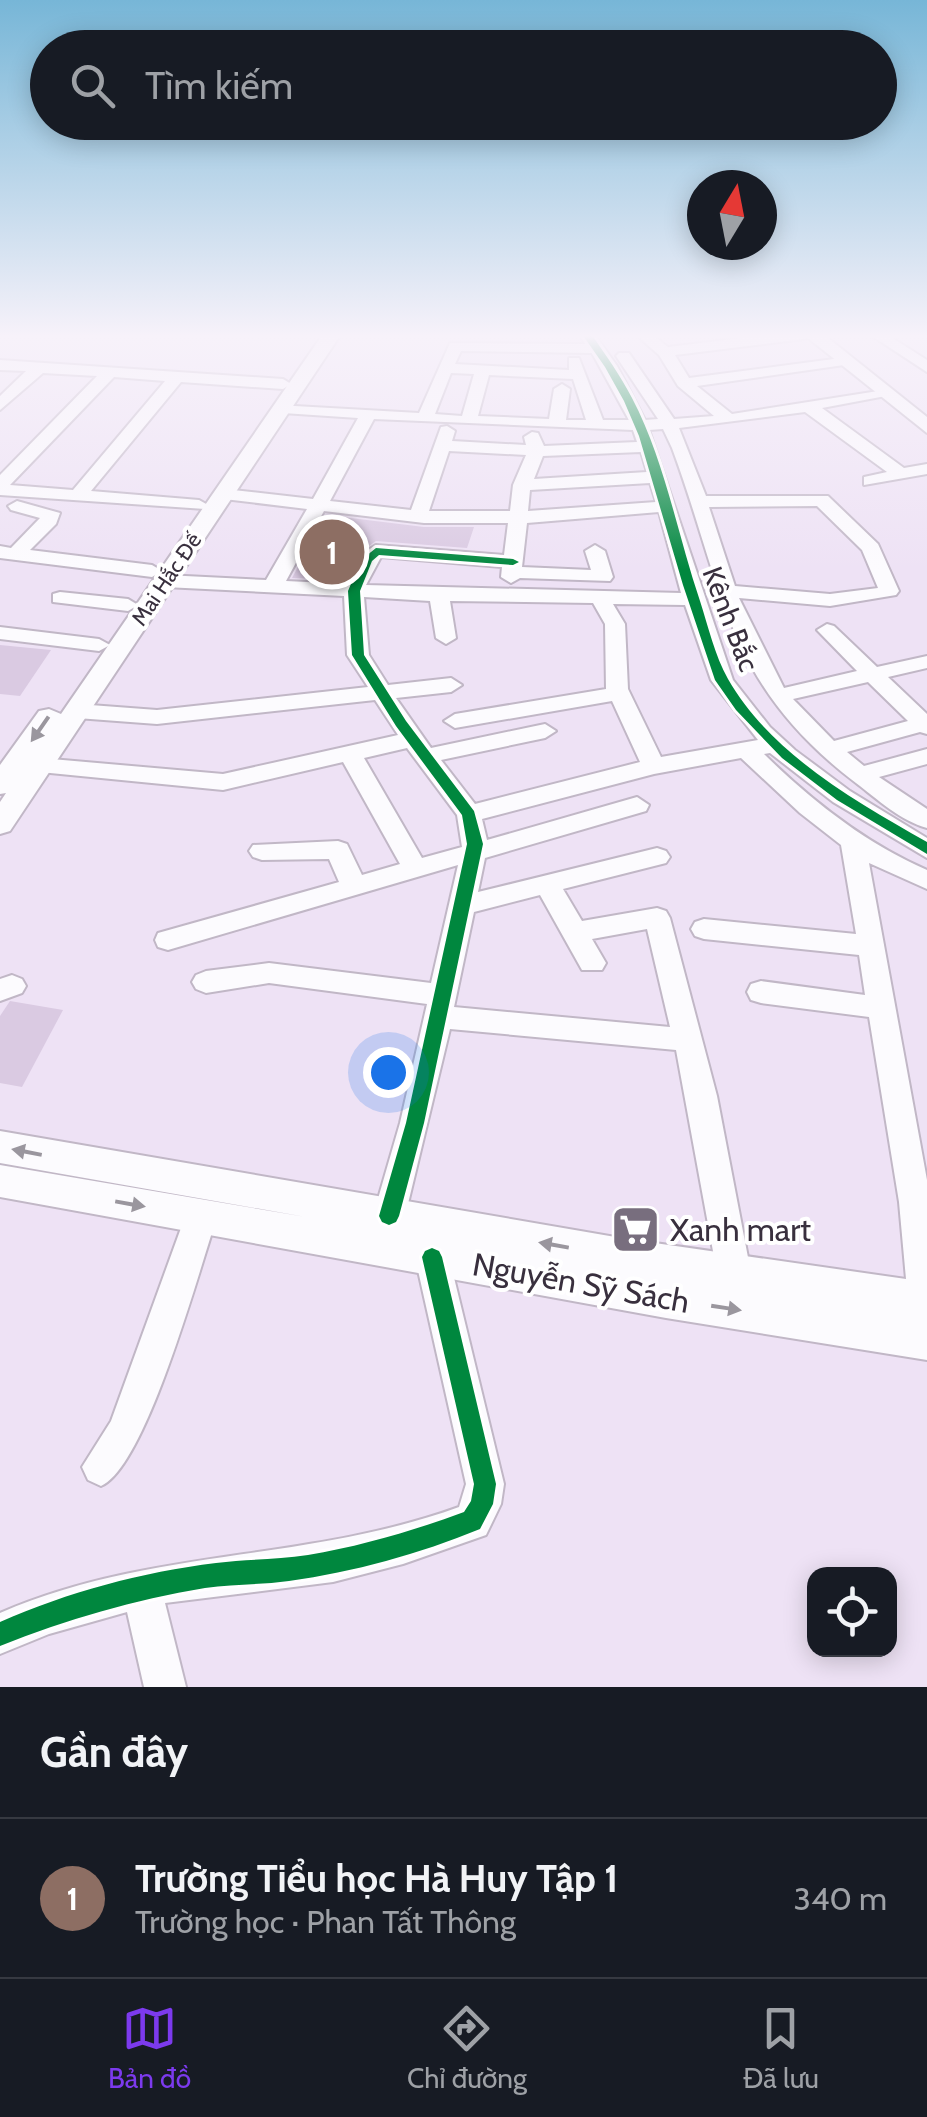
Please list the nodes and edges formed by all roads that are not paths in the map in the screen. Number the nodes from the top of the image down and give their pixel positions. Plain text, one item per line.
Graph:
1 (71, 413) edge
2 (147, 413) edge
3 (272, 413) edge
4 (363, 413) edge
5 (427, 413) edge
6 (464, 413) edge
7 (559, 413) edge
8 (592, 413) edge
9 (636, 413) edge
10 (659, 413) edge
11 (720, 413) edge
12 (763, 413) edge
13 (818, 413) edge
14 (369, 414) junction
15 (425, 418) junction
16 (728, 419) junction
17 (461, 420) junction
18 (527, 422) junction
19 (557, 424) junction
20 (596, 424) junction
21 (642, 424) junction
22 (668, 424) junction
23 (441, 445) junction
24 (649, 447) junction
25 (537, 450) junction
26 (239, 460) junction
27 (927, 470) edge
28 (902, 474) junction
29 (659, 476) junction
30 (870, 481) dead end
31 (522, 485) junction
32 (0, 488) edge
33 (224, 494) junction
34 (78, 496) junction
35 (697, 502) junction
36 (0, 504) edge
37 (199, 505) junction
38 (320, 505) junction
39 (667, 506) junction
40 (418, 516) junction
41 (518, 517) junction
42 (594, 551) dead end
43 (8, 553) edge
44 (512, 567) junction
45 (159, 576) junction
46 (272, 588) junction
47 (354, 591) junction
48 (727, 591) junction
49 (439, 595) junction
50 (509, 596) junction
51 (60, 598) dead end
52 (693, 599) junction
53 (600, 600) junction
54 (128, 605) junction
55 (827, 630) dead end
56 (0, 633) edge
57 (446, 638) dead end
58 (99, 646) junction
59 (927, 662) edge
60 (764, 673) junction
61 (871, 674) junction
62 (722, 679) junction
63 (451, 686) dead end
64 (380, 692) junction
65 (619, 693) junction
66 (785, 701) junction
67 (77, 710) junction
68 (749, 716) junction
69 (455, 722) dead end
70 (926, 725) edge
71 (545, 730) dead end
72 (778, 744) junction
73 (420, 748) junction
74 (832, 748) junction
75 (747, 750) junction
76 (350, 754) junction
77 (927, 756) edge
78 (40, 765) junction
79 (654, 766) junction
80 (863, 774) junction
81 (0, 785) edge
82 (927, 792) edge
83 (892, 800) junction
84 (637, 805) dead end
85 (469, 814) junction
86 (927, 820) edge
87 (0, 824) edge
88 (854, 841) junction
89 (474, 848) junction
90 (927, 849) edge
91 (262, 851) dead end
92 (657, 857) dead end
93 (416, 868) junction
94 (927, 880) edge
95 (547, 884) junction
96 (354, 888) junction
97 (463, 904) junction
98 (704, 929) dead end
99 (574, 932) junction
100 (168, 940) dead end
101 (870, 946) junction
102 (592, 964) dead end
103 (206, 982) dead end
104 (761, 992) dead end
105 (441, 1006) junction
106 (881, 1008) junction
107 (686, 1040) junction
108 (0, 1147) edge
109 (75, 1178) junction
110 (0, 1181) edge
111 (286, 1215) junction
112 (389, 1216) junction
113 (201, 1217) junction
114 (432, 1257) junction
115 (734, 1272) junction
116 (625, 1274) junction
117 (927, 1316) edge
118 (101, 1467) dead end
119 (142, 1591) junction
120 (0, 1634) edge
121 (165, 1687) edge

1 - 32 street
2 - 34 street
3 - 26 main road, Mai Hắc Đế
4 - 14 street
5 - 15 street
6 - 17 street
7 - 19 street
8 - 20 street
9 - 21 street, Kênh Bắc
10 - 22 street, Kênh Bắc
11 - 16 street
12 - 16 street
13 - 28 street
14 - 15 street
14 - 38 street
15 - 17 street
16 - 22 street
17 - 18 street
17 - 23 street
18 - 19 street
18 - 25 street
19 - 20 street
20 - 21 street
21 - 22 street
21 - 24 street, Kênh Bắc
22 - 35 street, Kênh Bắc
23 - 25 street
23 - 40 street
24 - 25 street
24 - 29 street, Kênh Bắc
25 - 31 street
26 - 33 main road, Mai Hắc Đế
26 - 37 main road, Mai Hắc Đế
27 - 28 street
28 - 30 street
29 - 31 street
29 - 39 street, Kênh Bắc
31 - 41 street
32 - 34 street
33 - 38 street
33 - 45 main road, Mai Hắc Đế
34 - 37 street
35 - 48 street, Kênh Bắc
35 - 48 street
36 - 43 street
37 - 45 main road, Mai Hắc Đế
38 - 40 street
38 - 46 street
39 - 41 street
39 - 52 street, Kênh Bắc
40 - 41 street
41 - 44 street
42 - 44 street
43 - 45 street
44 - 47 street
44 - 50 street
45 - 46 street
45 - 54 main road, Mai Hắc Đế
45 - 67 main road, Mai Hắc Đế
46 - 47 street
47 - 49 street
47 - 64 street
48 - 60 street, Kênh Bắc
49 - 50 street
49 - 57 street
50 - 53 street
51 - 54 street
52 - 53 street
52 - 62 street, Kênh Bắc
53 - 65 street
54 - 58 main road, Mai Hắc Đế
55 - 61 street
56 - 58 street
58 -> 81 main road, Mai Hắc Đế
59 - 61 street
60 - 62 street
60 - 66 street, Kênh Bắc
61 - 66 street
61 - 70 street
62 - 68 street, Kênh Bắc
63 - 64 street
64 - 67 street
64 - 73 street
65 - 69 street
65 - 79 street
66 - 68 street
66 - 74 street, Kênh Bắc
67 - 78 main road, Mai Hắc Đế
68 - 72 street, Kênh Bắc
70 - 74 street
71 - 73 street
72 - 75 street
72 - 90 street, Kênh Bắc
73 - 76 street
73 - 85 street
74 - 80 street, Kênh Bắc
75 - 79 street
75 - 88 street
76 - 78 street
76 - 93 street
77 - 80 street
78 - 87 main road, Mai Hắc Đế
79 - 85 street
80 - 83 street, Kênh Bắc
82 - 83 street
83 - 86 street, Kênh Bắc
84 - 89 street
85 - 89 street
88 - 94 street
88 - 101 street
89 - 93 street
89 - 97 street
91 - 96 street
92 - 95 street
93 - 96 street
95 - 97 street
95 - 99 street
96 - 100 street
97 - 105 street
98 - 101 street
99 - 102 street
99 - 107 street
101 - 106 street
103 - 105 street
104 - 106 street
105 - 107 street
105 - 112 street
106 - 117 street
107 - 115 street
109 -> 108 main road, Nguyễn Sỹ Sách
109 - 110 main road, Nguyễn Sỹ Sách
109 - 111 main road, Nguyễn Sỹ Sách
109 -> 113 main road, Nguyễn Sỹ Sách
111 - 112 main road, Nguyễn Sỹ Sách
111 - 113 main road, Nguyễn Sỹ Sách
111 - 114 main road, Nguyễn Sỹ Sách
116 -> 112 main road, Nguyễn Sỹ Sách
113 - 118 street
114 - 116 main road, Nguyễn Sỹ Sách
114 - 119 street
115 - 116 main road, Nguyễn Sỹ Sách
115 - 117 main road, Nguyễn Sỹ Sách
116 -> 117 main road, Nguyễn Sỹ Sách
119 - 120 street
119 - 121 street

